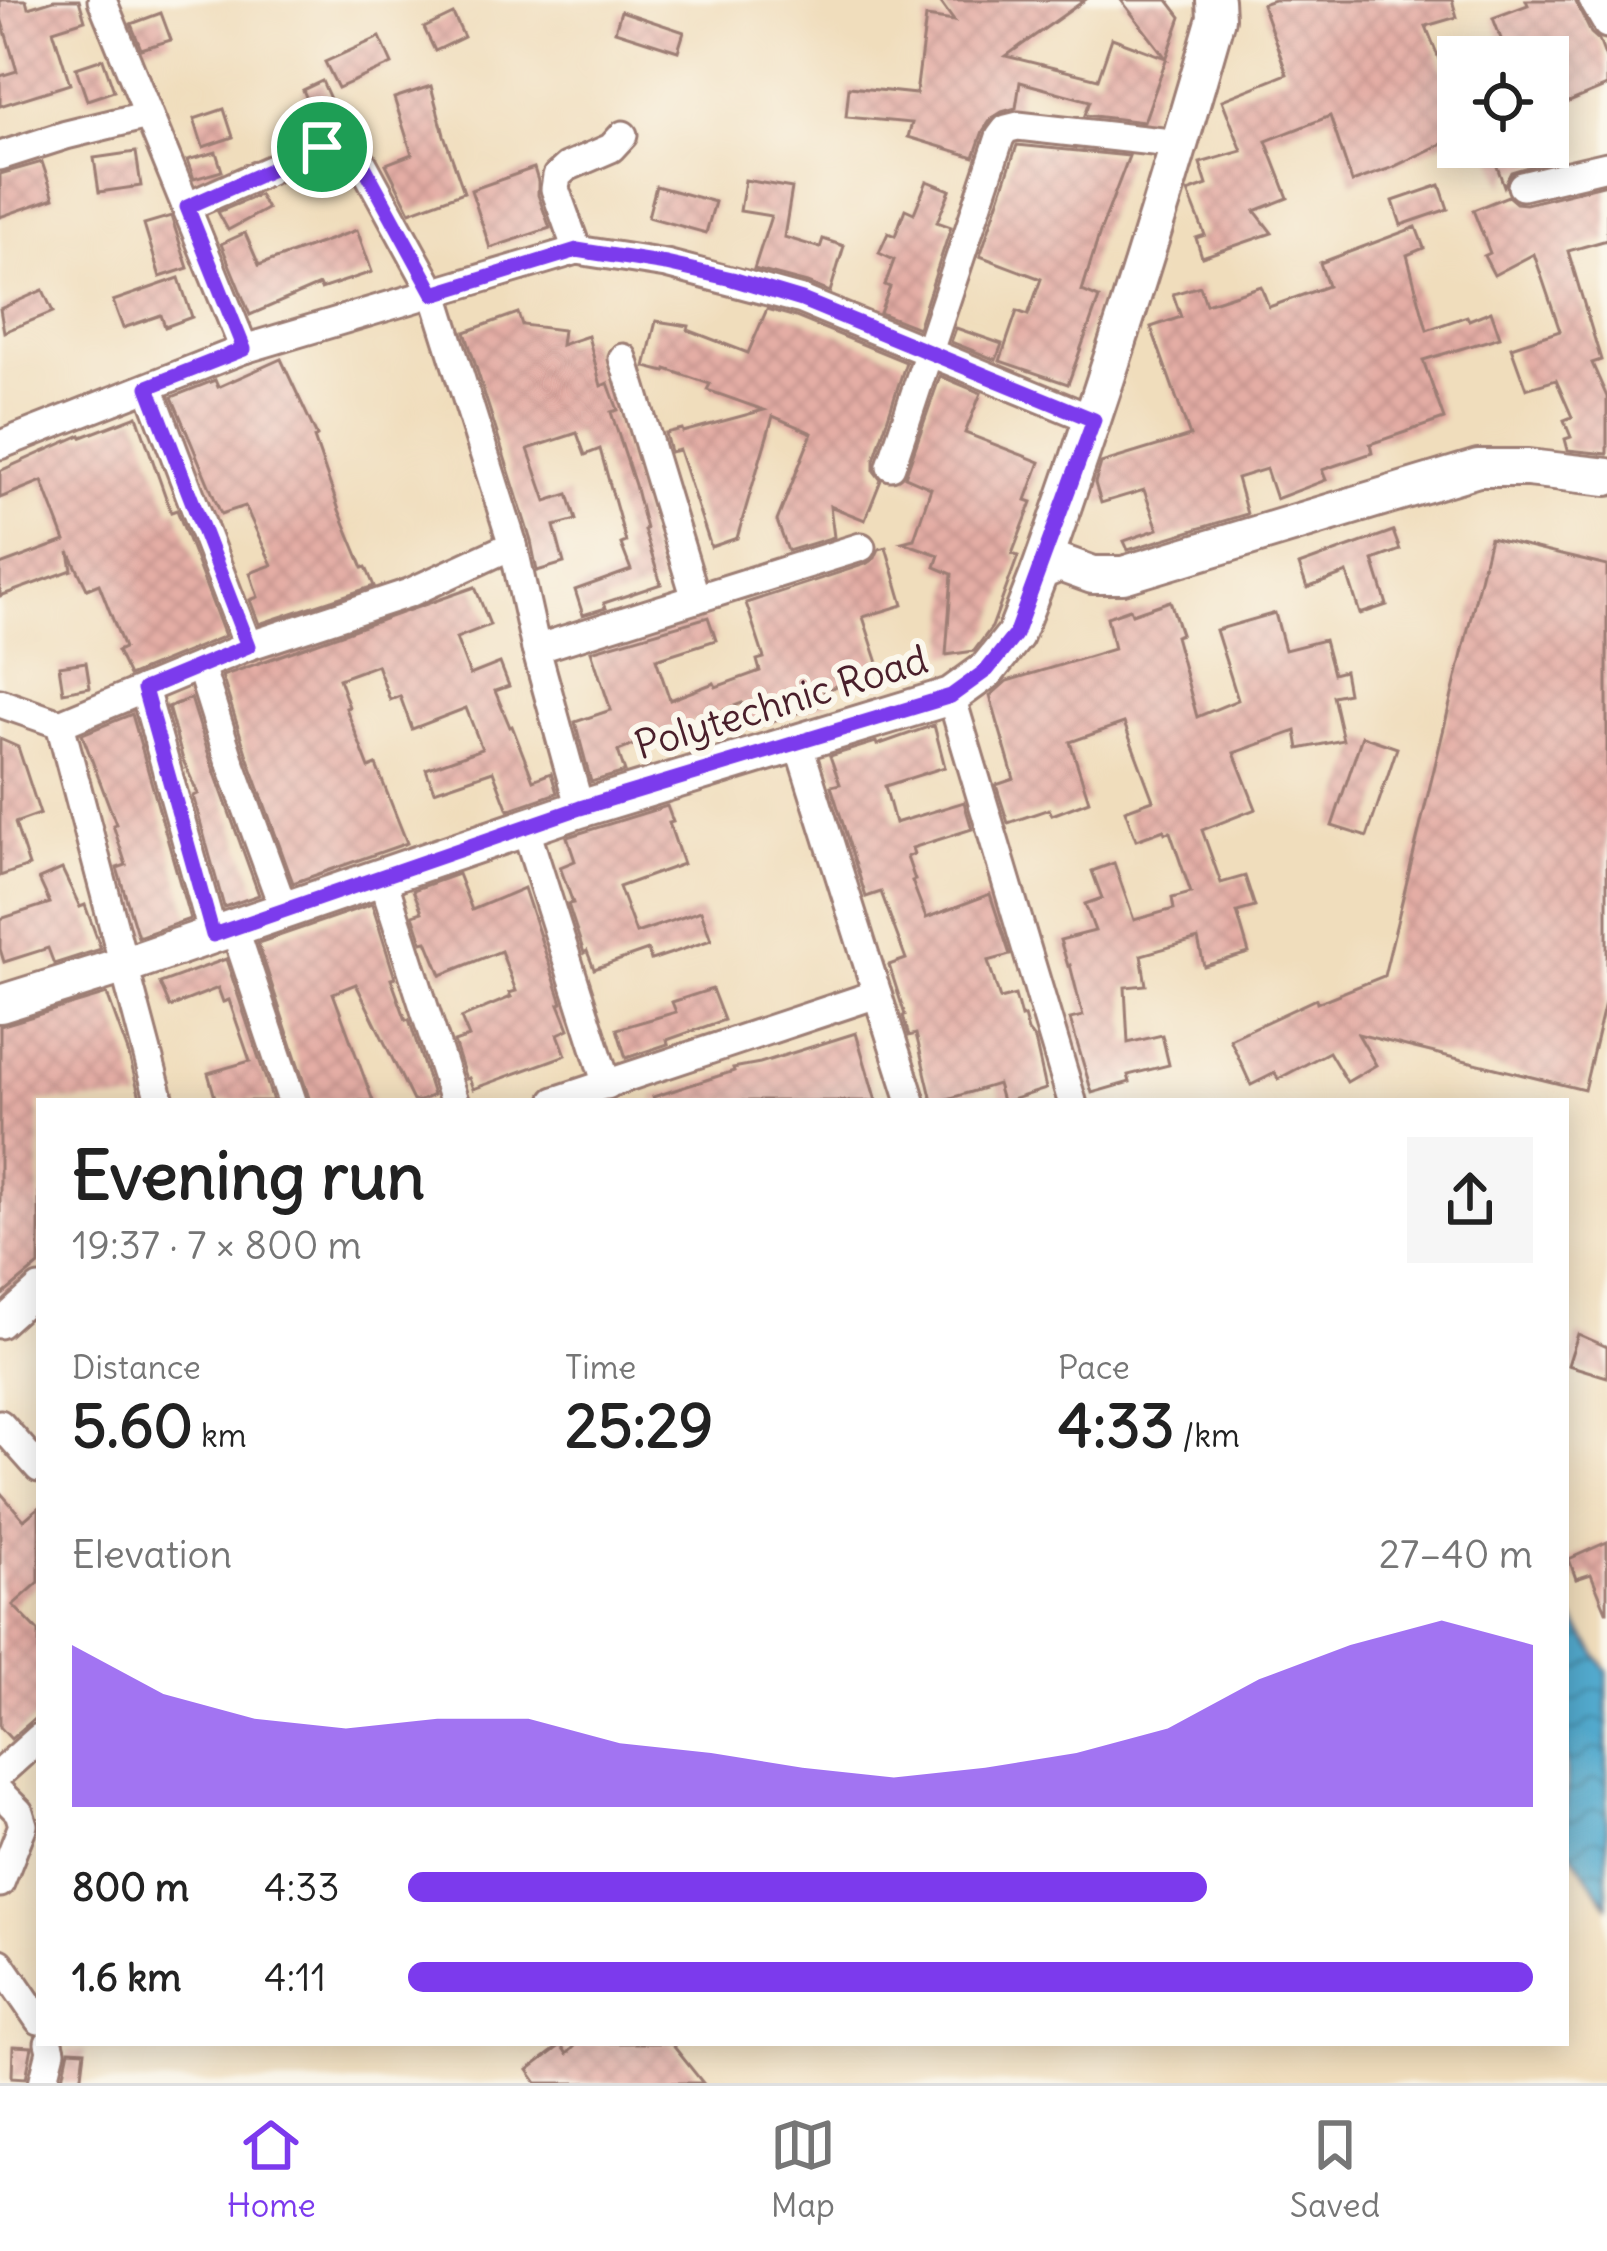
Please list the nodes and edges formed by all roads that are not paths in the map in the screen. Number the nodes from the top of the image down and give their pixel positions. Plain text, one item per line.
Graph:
1 (102, 0) edge
2 (1215, 0) edge
3 (1593, 0) edge
4 (1607, 24) edge
5 (148, 115) junction
6 (622, 135) dead end
7 (1180, 144) junction
8 (0, 156) edge
9 (1607, 166) edge
10 (1522, 186) dead end
11 (187, 207) junction
12 (577, 250) junction
13 (434, 294) junction
14 (244, 349) junction
15 (929, 351) junction
16 (623, 358) dead end
17 (148, 387) junction
18 (1094, 420) junction
19 (0, 445) edge
20 (891, 466) dead end
21 (1607, 477) edge
22 (513, 545) junction
23 (861, 547) dead end
24 (1040, 572) junction
25 (696, 599) junction
26 (248, 646) junction
27 (536, 649) junction
28 (200, 666) junction
29 (144, 689) junction
30 (951, 696) junction
31 (0, 703) edge
32 (60, 724) junction
33 (798, 742) junction
34 (580, 808) junction
35 (525, 827) junction
36 (382, 876) junction
37 (284, 910) junction
38 (224, 931) junction
39 (124, 965) junction
40 (877, 994) junction
41 (0, 1004) edge
42 (607, 1085) junction
43 (159, 1098) edge
44 (291, 1098) edge
45 (453, 1098) edge
46 (565, 1098) edge
47 (910, 1098) edge
48 (1071, 1098) edge
49 (36, 1292) edge
50 (0, 1324) edge
51 (1, 1428) edge
52 (36, 1465) edge
53 (36, 1741) edge
54 (0, 1773) edge
55 (0, 1793) edge
56 (0, 1882) edge
57 (0, 1963) edge
58 (36, 2016) edge
59 (50, 2046) edge
60 (43, 2083) edge

1 - 5 street
2 - 7 street, Polytechnic Road
3 - 4 street
5 - 8 street
5 - 11 street
6 - 12 street
7 - 15 street
7 - 18 street, Polytechnic Road
9 - 10 street
11 - 13 street
11 - 14 street
12 - 13 street
12 - 15 street
13 - 14 street
13 - 22 street
14 - 17 street
15 - 18 street
15 - 20 street
16 - 25 street
17 - 19 street
17 - 26 street
18 - 24 street, Polytechnic Road
21 - 24 street
22 - 26 street
22 - 27 street
23 - 25 street
24 - 30 street, Polytechnic Road
25 - 27 street
26 - 28 street
27 - 34 street
28 - 29 street
28 - 37 street
29 - 32 street
29 - 38 street
30 - 33 street, Polytechnic Road
30 - 48 street
31 - 32 street
32 - 39 street
33 - 34 street, Polytechnic Road
33 - 40 street
34 - 35 street, Polytechnic Road
35 - 36 street, Polytechnic Road
35 - 42 street
36 - 37 street, Polytechnic Road
36 - 45 street
37 - 38 street, Polytechnic Road
38 - 39 street, Polytechnic Road
38 - 44 street
39 - 41 street, Polytechnic Road
39 - 43 street
40 - 42 street
40 - 47 street
42 - 46 street
49 - 50 street
51 - 52 street
53 - 54 street
55 - 56 street
57 - 58 street
59 - 60 street

